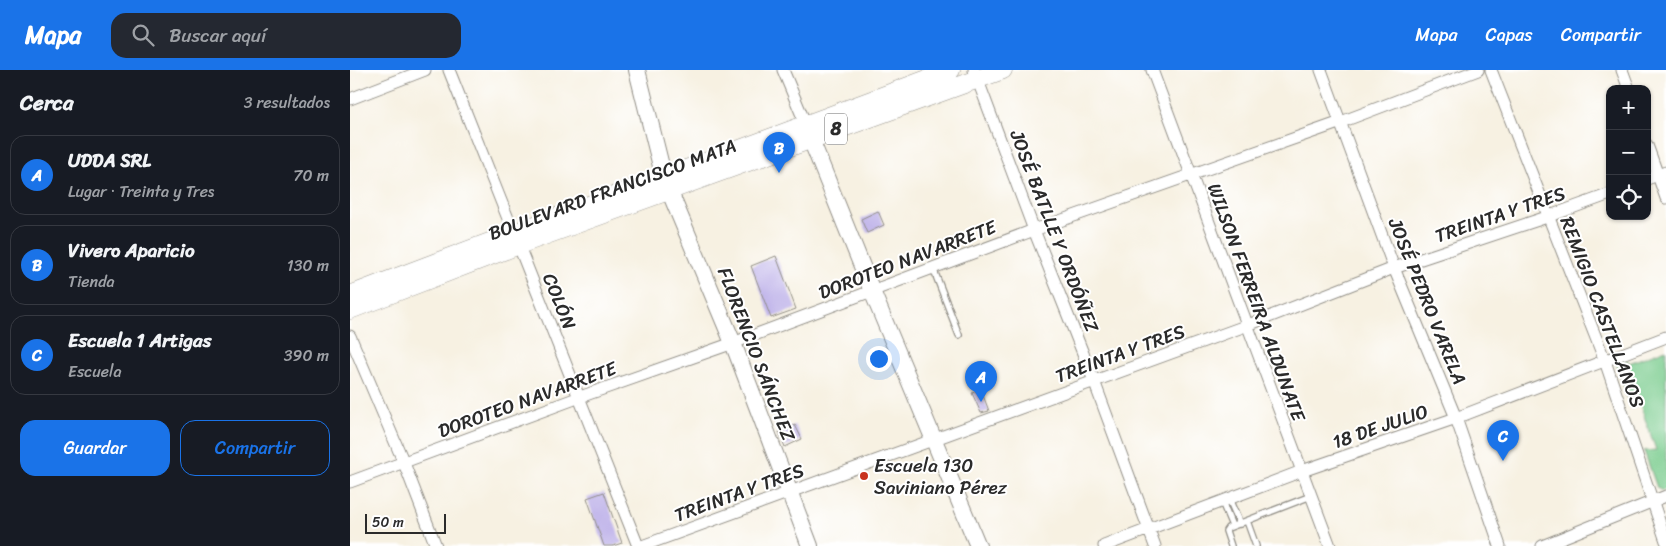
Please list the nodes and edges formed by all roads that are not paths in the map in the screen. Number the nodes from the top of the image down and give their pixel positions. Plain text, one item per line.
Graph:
1 (425, 70) edge
2 (449, 70) edge
3 (637, 70) edge
4 (783, 70) edge
5 (951, 70) edge
6 (1003, 70) edge
7 (1152, 70) edge
8 (1320, 70) edge
9 (1478, 70) edge
10 (1491, 70) edge
11 (1622, 70) edge
12 (976, 75) edge
13 (1627, 85) edge
14 (350, 99) edge
15 (1341, 122) junction
16 (808, 132) junction
17 (1651, 157) edge
18 (1191, 176) junction
19 (1657, 176) edge
20 (666, 184) junction
21 (1606, 195) edge
22 (1666, 198) edge
23 (1548, 217) junction
24 (1034, 230) junction
25 (517, 238) junction
26 (933, 268) junction
27 (1394, 268) junction
28 (872, 291) junction
29 (350, 295) edge
30 (350, 310) edge
31 (1248, 325) junction
32 (960, 335) dead end
33 (350, 336) edge
34 (1666, 337) edge
35 (732, 343) junction
36 (1605, 360) junction
37 (1094, 381) junction
38 (580, 397) junction
39 (1456, 418) junction
40 (933, 439) junction
41 (404, 463) junction
42 (1302, 471) junction
43 (350, 482) edge
44 (789, 492) junction
45 (1311, 496) junction
46 (1666, 496) edge
47 (1225, 500) junction
48 (1653, 501) junction
49 (1247, 521) junction
50 (1240, 524) junction
51 (1232, 526) junction
52 (1149, 529) junction
53 (1666, 541) edge
54 (436, 546) edge
55 (638, 546) edge
56 (642, 546) edge
57 (810, 546) edge
58 (978, 546) edge
59 (1104, 546) edge
60 (1155, 546) edge
61 (1231, 546) edge
62 (1256, 546) edge
63 (1330, 546) edge
64 (1500, 546) edge
65 (1542, 546) edge

1 - 14 street
2 - 25 street, COLÓN
3 - 20 street, FLORENCIO SÁNCHEZ
4 - 16 street
5 - 16 main road, BOULEVARD FRANCISCO MATA / 8
6 - 12 main road, BOULEVARD FRANCISCO MATA / 8
7 - 18 street, WILSON FERREIRA ALDUNATE
8 - 15 street, JOSÉ PEDRO VARELA
9 - 15 street, DOROTEO NAVARRETE
10 - 23 street, REMIGIO CASTELLANOS
11 - 13 street
12 - 16 main road, BOULEVARD FRANCISCO MATA / 8
12 - 24 street, JOSÉ BATLLE Y ORDÓÑEZ
15 - 18 street, DOROTEO NAVARRETE
15 - 27 street, JOSÉ PEDRO VARELA
16 - 20 main road, BOULEVARD FRANCISCO MATA / 8
16 - 28 street
17 - 19 street
18 - 24 street, DOROTEO NAVARRETE
18 - 31 street, WILSON FERREIRA ALDUNATE
19 - 22 street
20 - 25 main road, BOULEVARD FRANCISCO MATA / 8
20 - 35 street, FLORENCIO SÁNCHEZ
21 - 23 street, TREINTA Y TRES
23 - 27 street, TREINTA Y TRES
23 - 36 street, REMIGIO CASTELLANOS
24 - 26 street, DOROTEO NAVARRETE
24 - 37 street, JOSÉ BATLLE Y ORDÓÑEZ
25 - 29 main road, BOULEVARD FRANCISCO MATA / 8
25 - 30 main road, BOULEVARD FRANCISCO MATA / 8
25 - 38 street, COLÓN
26 - 28 street, DOROTEO NAVARRETE
26 - 32 lane
27 - 31 street, TREINTA Y TRES
27 - 39 street, JOSÉ PEDRO VARELA
28 - 35 street, DOROTEO NAVARRETE
28 - 40 street
31 - 37 street, TREINTA Y TRES
31 - 42 street, WILSON FERREIRA ALDUNATE
33 - 41 street
34 - 36 street, 18 DE JULIO
35 - 38 street, DOROTEO NAVARRETE
35 - 44 street, FLORENCIO SÁNCHEZ
36 - 39 street, 18 DE JULIO
36 - 48 street, REMIGIO CASTELLANOS
37 - 40 street, TREINTA Y TRES
37 - 52 street, JOSÉ BATLLE Y ORDÓÑEZ
38 - 41 street, DOROTEO NAVARRETE
38 - 55 street, COLÓN
39 - 42 street, 18 DE JULIO
39 - 64 street, JOSÉ PEDRO VARELA
40 - 44 street, TREINTA Y TRES
40 - 58 street
41 - 43 street, DOROTEO NAVARRETE
41 - 54 street
42 - 45 street, WILSON FERREIRA ALDUNATE
42 - 47 street, 18 DE JULIO
44 - 56 street, TREINTA Y TRES
44 - 57 street, FLORENCIO SÁNCHEZ
45 - 49 lane
45 - 63 street, WILSON FERREIRA ALDUNATE
46 - 48 street
47 - 50 lane
47 - 51 lane
47 - 52 street, 18 DE JULIO
48 - 53 street, REMIGIO CASTELLANOS
48 - 65 street
49 - 50 lane
49 - 62 lane
50 - 51 lane
51 - 61 lane
52 - 59 street, 18 DE JULIO
52 - 60 street, JOSÉ BATLLE Y ORDÓÑEZ

